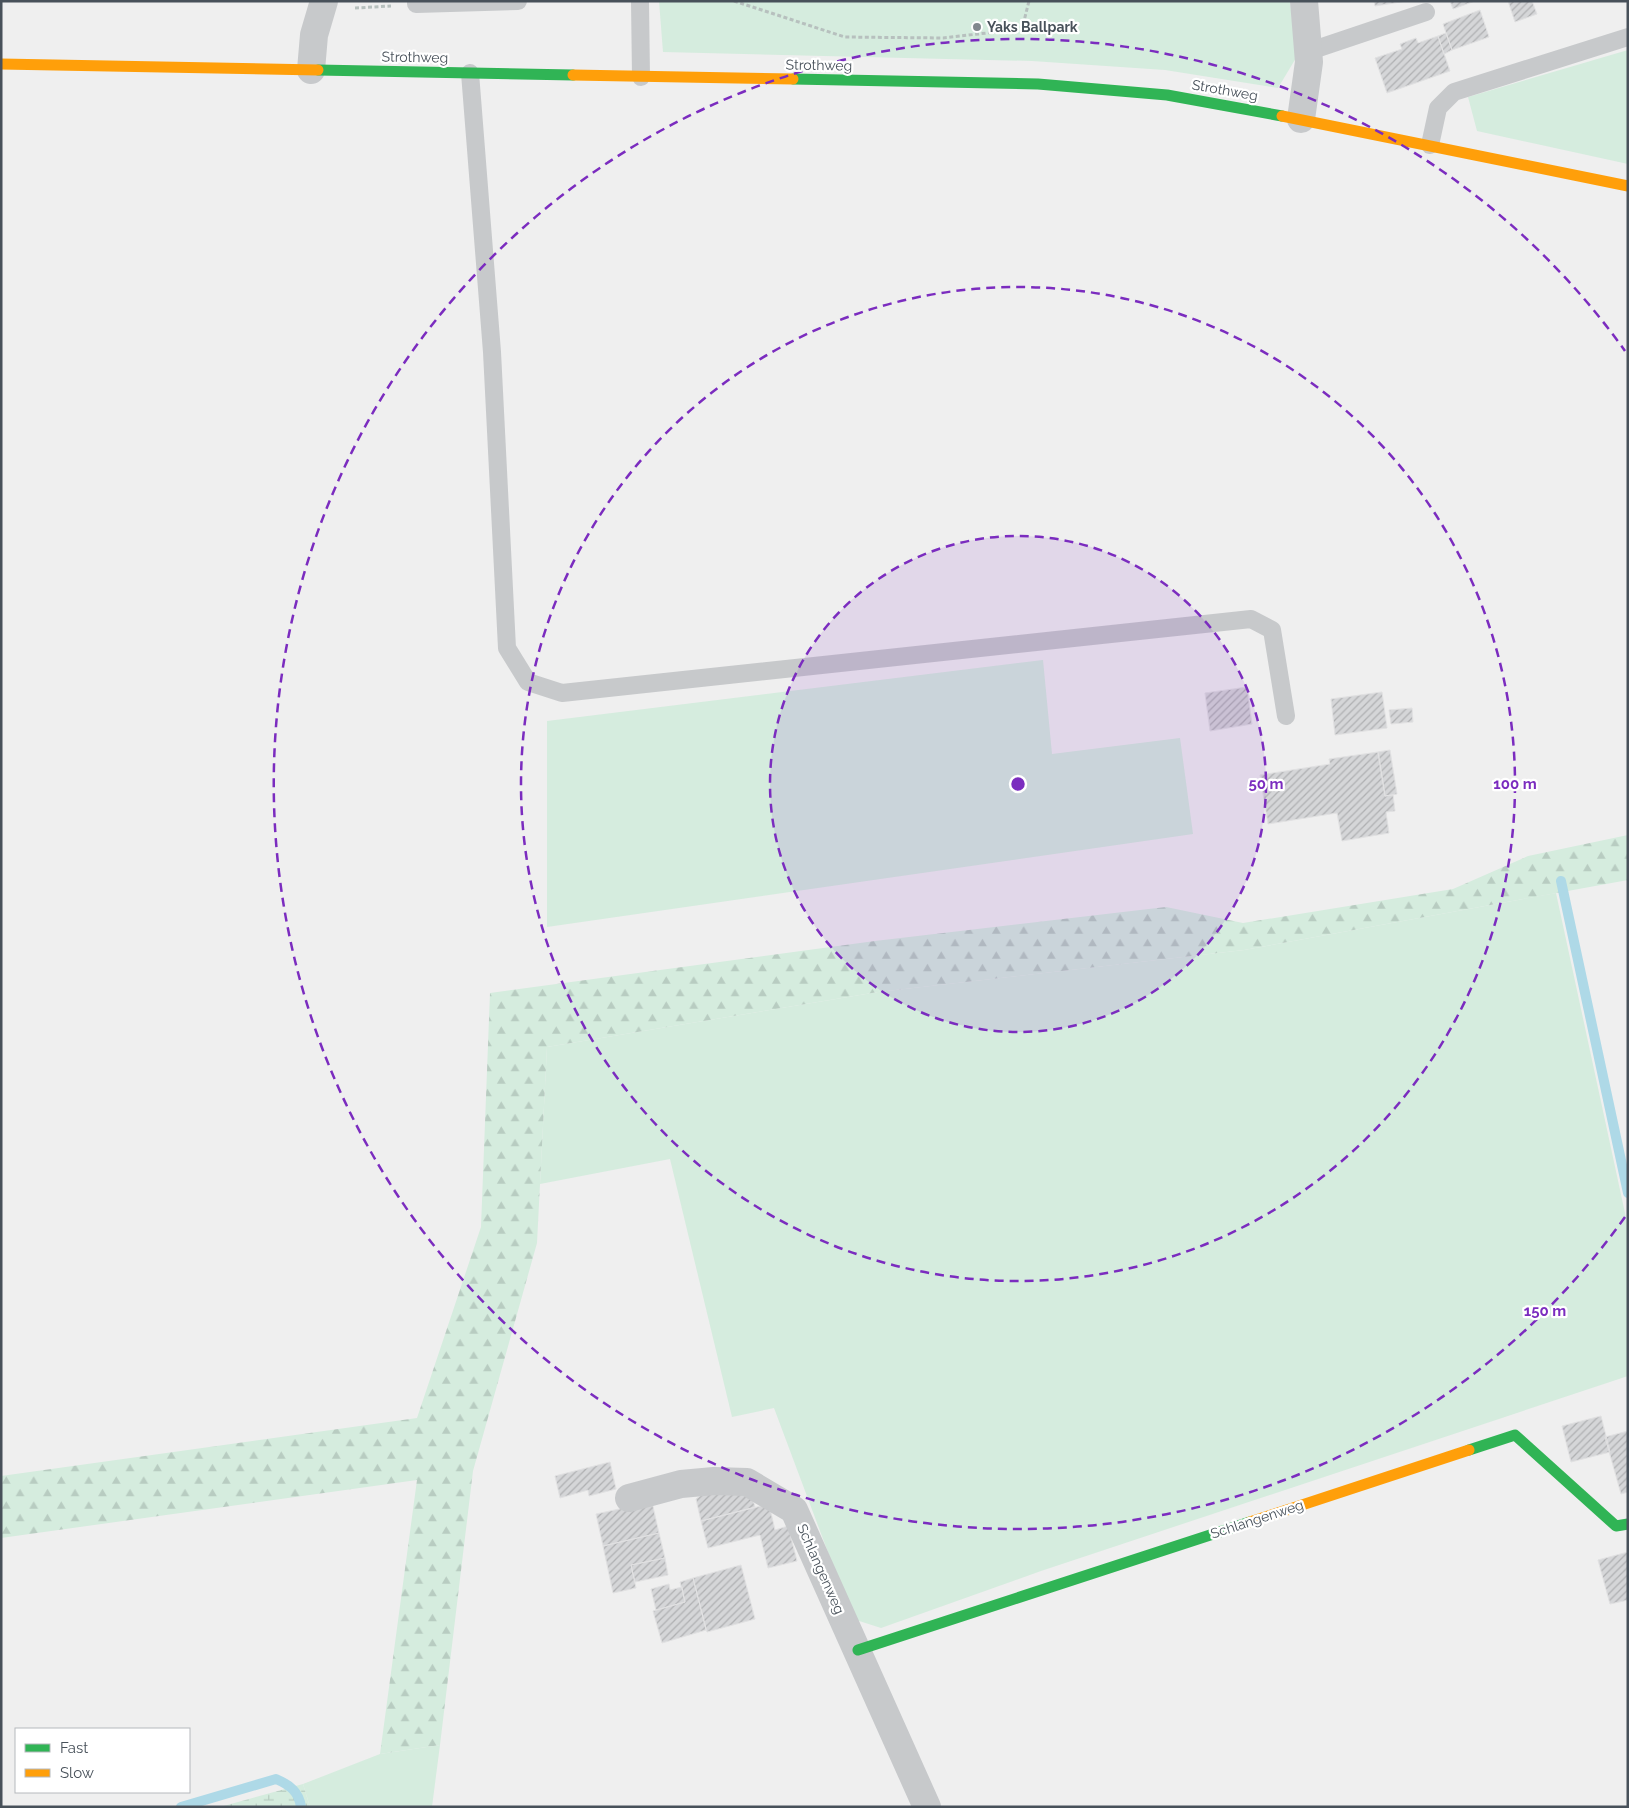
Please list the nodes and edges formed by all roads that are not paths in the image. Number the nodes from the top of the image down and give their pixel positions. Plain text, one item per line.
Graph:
1 (518, 1) edge
2 (640, 1) edge
3 (1304, 1) edge
4 (416, 2) edge
5 (324, 4) edge
6 (1426, 12) dead end
7 (1628, 37) edge
8 (1310, 51) junction
9 (1, 64) edge
10 (311, 70) junction
11 (470, 73) junction
12 (641, 77) junction
13 (1301, 119) junction
14 (1430, 145) junction
15 (1628, 186) edge
16 (1286, 716) dead end
17 (629, 1498) dead end
18 (1628, 1524) edge
19 (858, 1650) junction
20 (927, 1807) edge

1 - 4 lane
2 - 12 lane
3 - 8 street
5 - 10 street
6 - 8 lane
7 - 14 lane
8 - 13 street
9 - 10 street, Strothweg
10 - 11 street, Strothweg
11 - 12 street, Strothweg
11 - 16 lane
12 - 13 street, Strothweg
13 - 14 street, Strothweg
14 - 15 street, Strothweg
17 - 19 street, Schlangenweg
18 - 19 street, Schlangenweg
19 - 20 street, Schlangenweg

